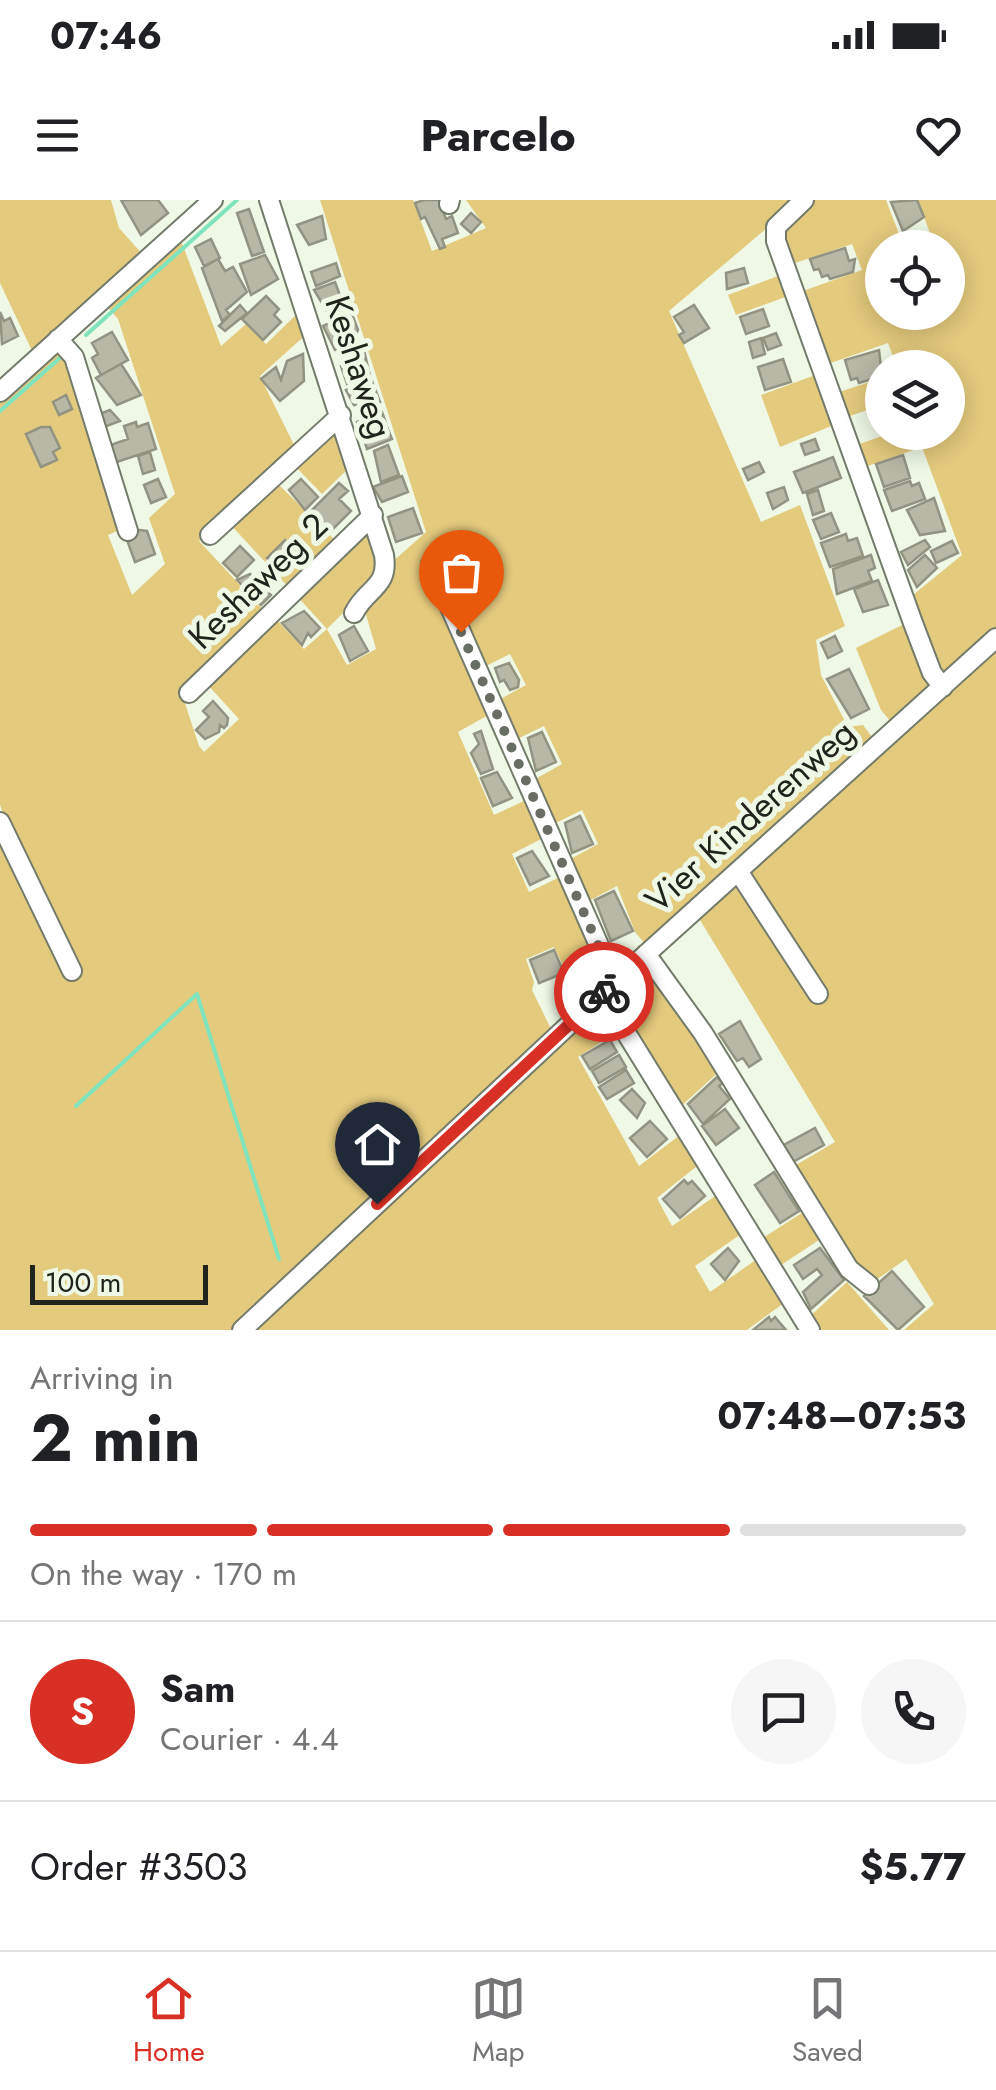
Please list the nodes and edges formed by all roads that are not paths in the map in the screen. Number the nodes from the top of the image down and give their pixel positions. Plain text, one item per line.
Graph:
1 (269, 200) edge
2 (804, 200) edge
3 (211, 201) edge
4 (58, 340) junction
5 (0, 392) edge
6 (341, 415) junction
7 (372, 515) junction
8 (128, 531) dead end
9 (210, 534) dead end
10 (431, 564) dead end
11 (354, 612) dead end
12 (996, 638) edge
13 (944, 686) junction
14 (189, 693) dead end
15 (0, 822) edge
16 (738, 871) junction
17 (646, 954) junction
18 (72, 972) dead end
19 (618, 979) junction
20 (602, 994) junction
21 (818, 994) dead end
22 (869, 1285) dead end
23 (242, 1330) edge
24 (810, 1330) edge

1 - 6 street, Keshaweg
2 - 13 street
3 - 4 street
4 - 5 street
4 - 8 street
6 - 7 street, Keshaweg
6 - 9 street
7 - 11 street, Keshaweg
7 - 14 street, Keshaweg 2
10 - 19 street
12 - 13 street, Vier Kinderenweg
13 - 16 street, Vier Kinderenweg
15 - 18 street
16 - 17 street, Vier Kinderenweg
16 - 21 street
17 - 19 street, Vier Kinderenweg
17 - 22 street
19 - 20 street, Vier Kinderenweg
20 - 23 street, Vier Kinderenweg
20 - 24 street

